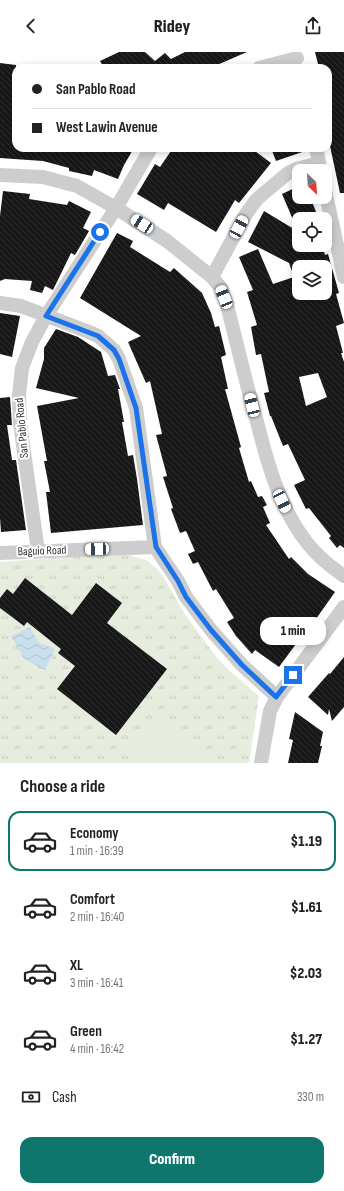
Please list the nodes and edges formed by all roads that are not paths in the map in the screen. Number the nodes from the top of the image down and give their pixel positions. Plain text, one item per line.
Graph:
1 (297, 59) edge
2 (275, 64) edge
3 (149, 152) edge
4 (317, 152) edge
5 (319, 164) edge
6 (292, 171) edge
7 (0, 175) edge
8 (328, 204) edge
9 (116, 208) junction
10 (212, 277) junction
11 (344, 277) edge
12 (0, 303) edge
13 (46, 316) junction
14 (156, 547) junction
15 (38, 551) junction
16 (0, 553) edge
17 (344, 576) edge
18 (344, 607) edge
19 (276, 697) junction
20 (260, 763) edge

1 - 2 street
3 - 9 street, San Pablo Road
4 - 5 street
6 - 10 street
7 - 9 street
8 - 11 street
9 - 10 street
9 - 13 street, San Pablo Road
10 - 17 street
12 - 13 street
13 - 14 street
13 - 15 street, San Pablo Road
14 - 15 street, Baguio Road
14 - 19 street
15 - 16 street, Baguio Road
18 - 19 street
19 - 20 street

